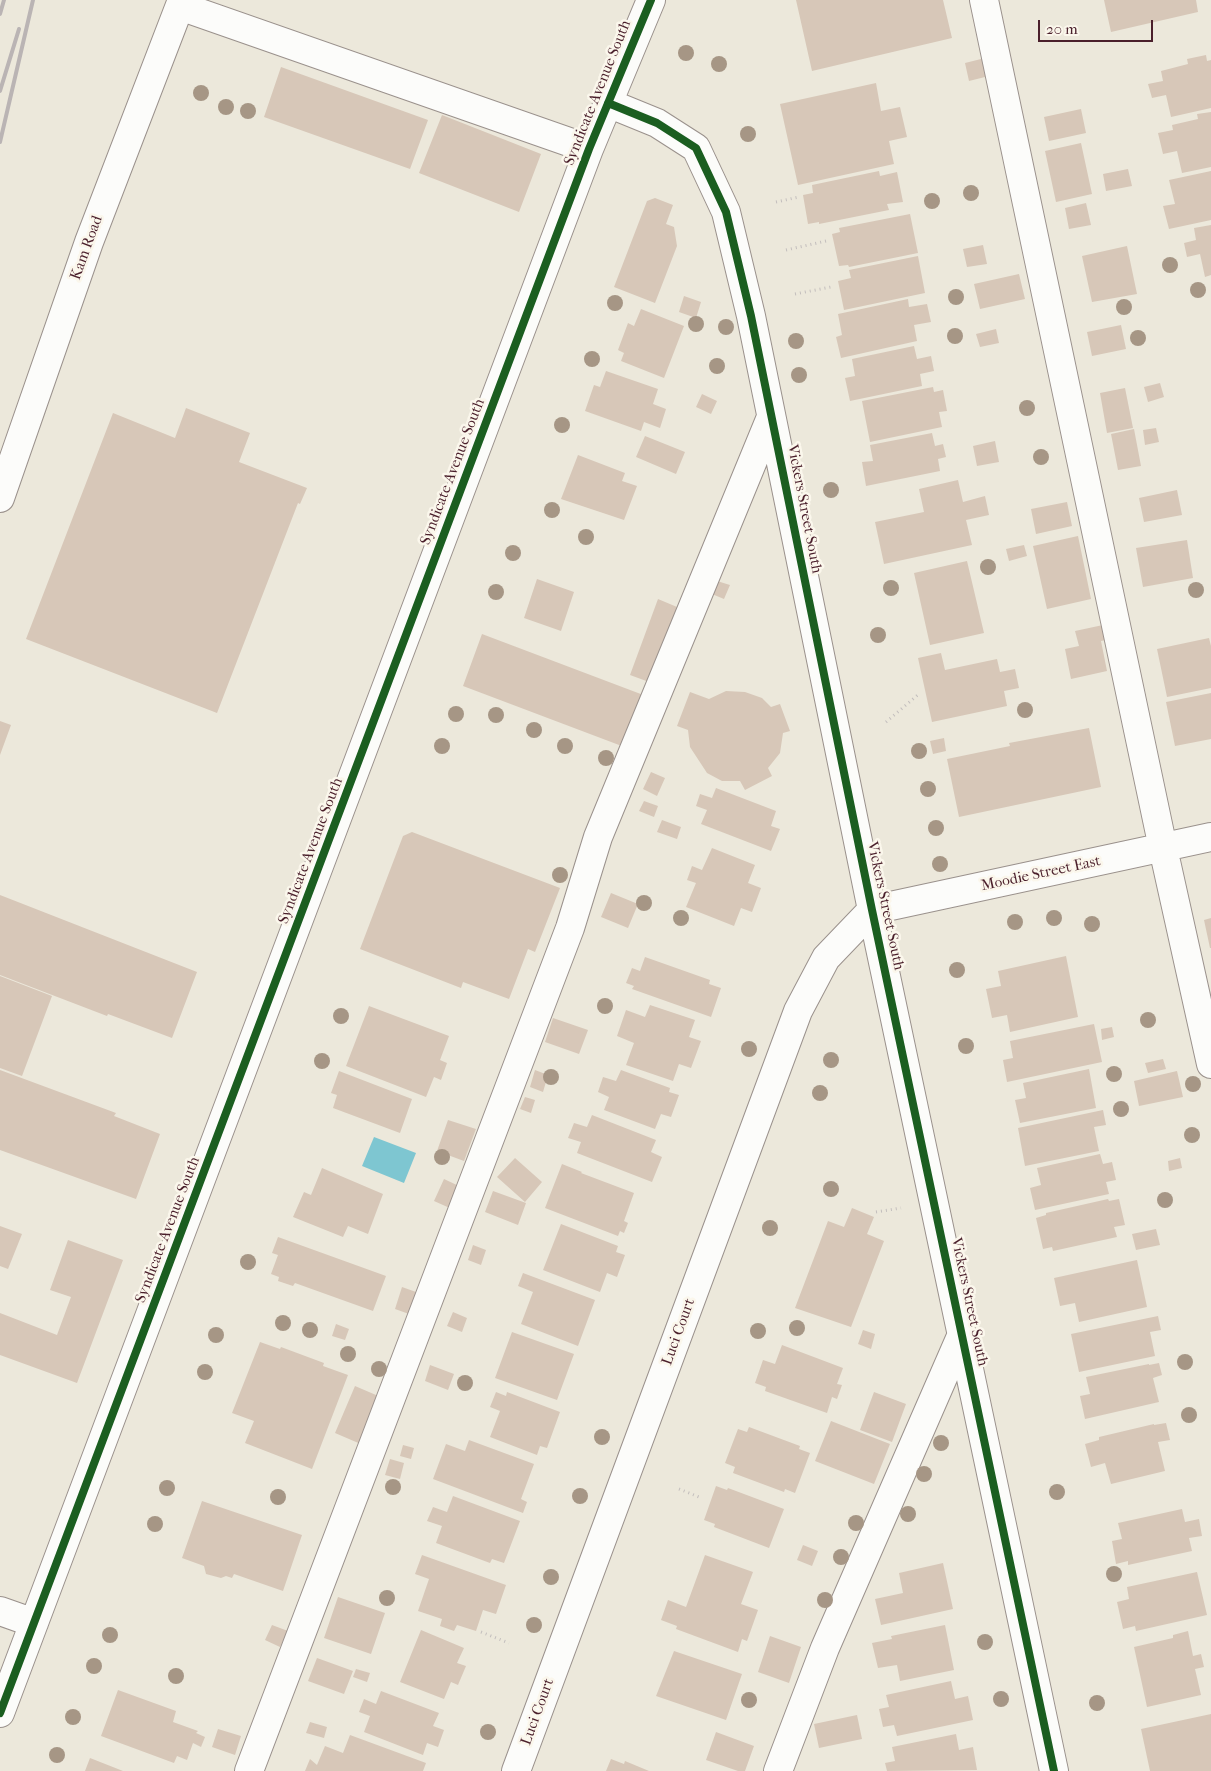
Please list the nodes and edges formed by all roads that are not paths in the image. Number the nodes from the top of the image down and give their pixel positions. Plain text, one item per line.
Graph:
1 (651, 0) edge
2 (984, 0) edge
3 (181, 3) edge
4 (608, 103) junction
5 (589, 149) junction
6 (771, 417) junction
7 (0, 498) edge
8 (1211, 837) edge
9 (1163, 848) junction
10 (872, 910) junction
11 (1211, 1064) edge
12 (962, 1334) junction
13 (0, 1611) edge
14 (34, 1623) junction
15 (0, 1713) edge
16 (249, 1771) edge
17 (516, 1771) edge
18 (778, 1771) edge
19 (1054, 1771) edge

1 - 4 street, Syndicate Avenue South
2 - 9 street
3 - 5 street
3 - 7 street, Kam Road
4 - 5 street, Syndicate Avenue South
4 - 6 street, Vickers Street South
5 - 14 street, Syndicate Avenue South
6 - 10 street, Vickers Street South
6 - 16 street
8 - 9 street, Moodie Street East
9 - 10 street, Moodie Street East
9 - 11 street
10 - 12 street, Vickers Street South
10 - 17 street, Luci Court
12 - 18 street
12 - 19 street, Vickers Street South
13 - 14 street
14 - 15 street, Syndicate Avenue South

